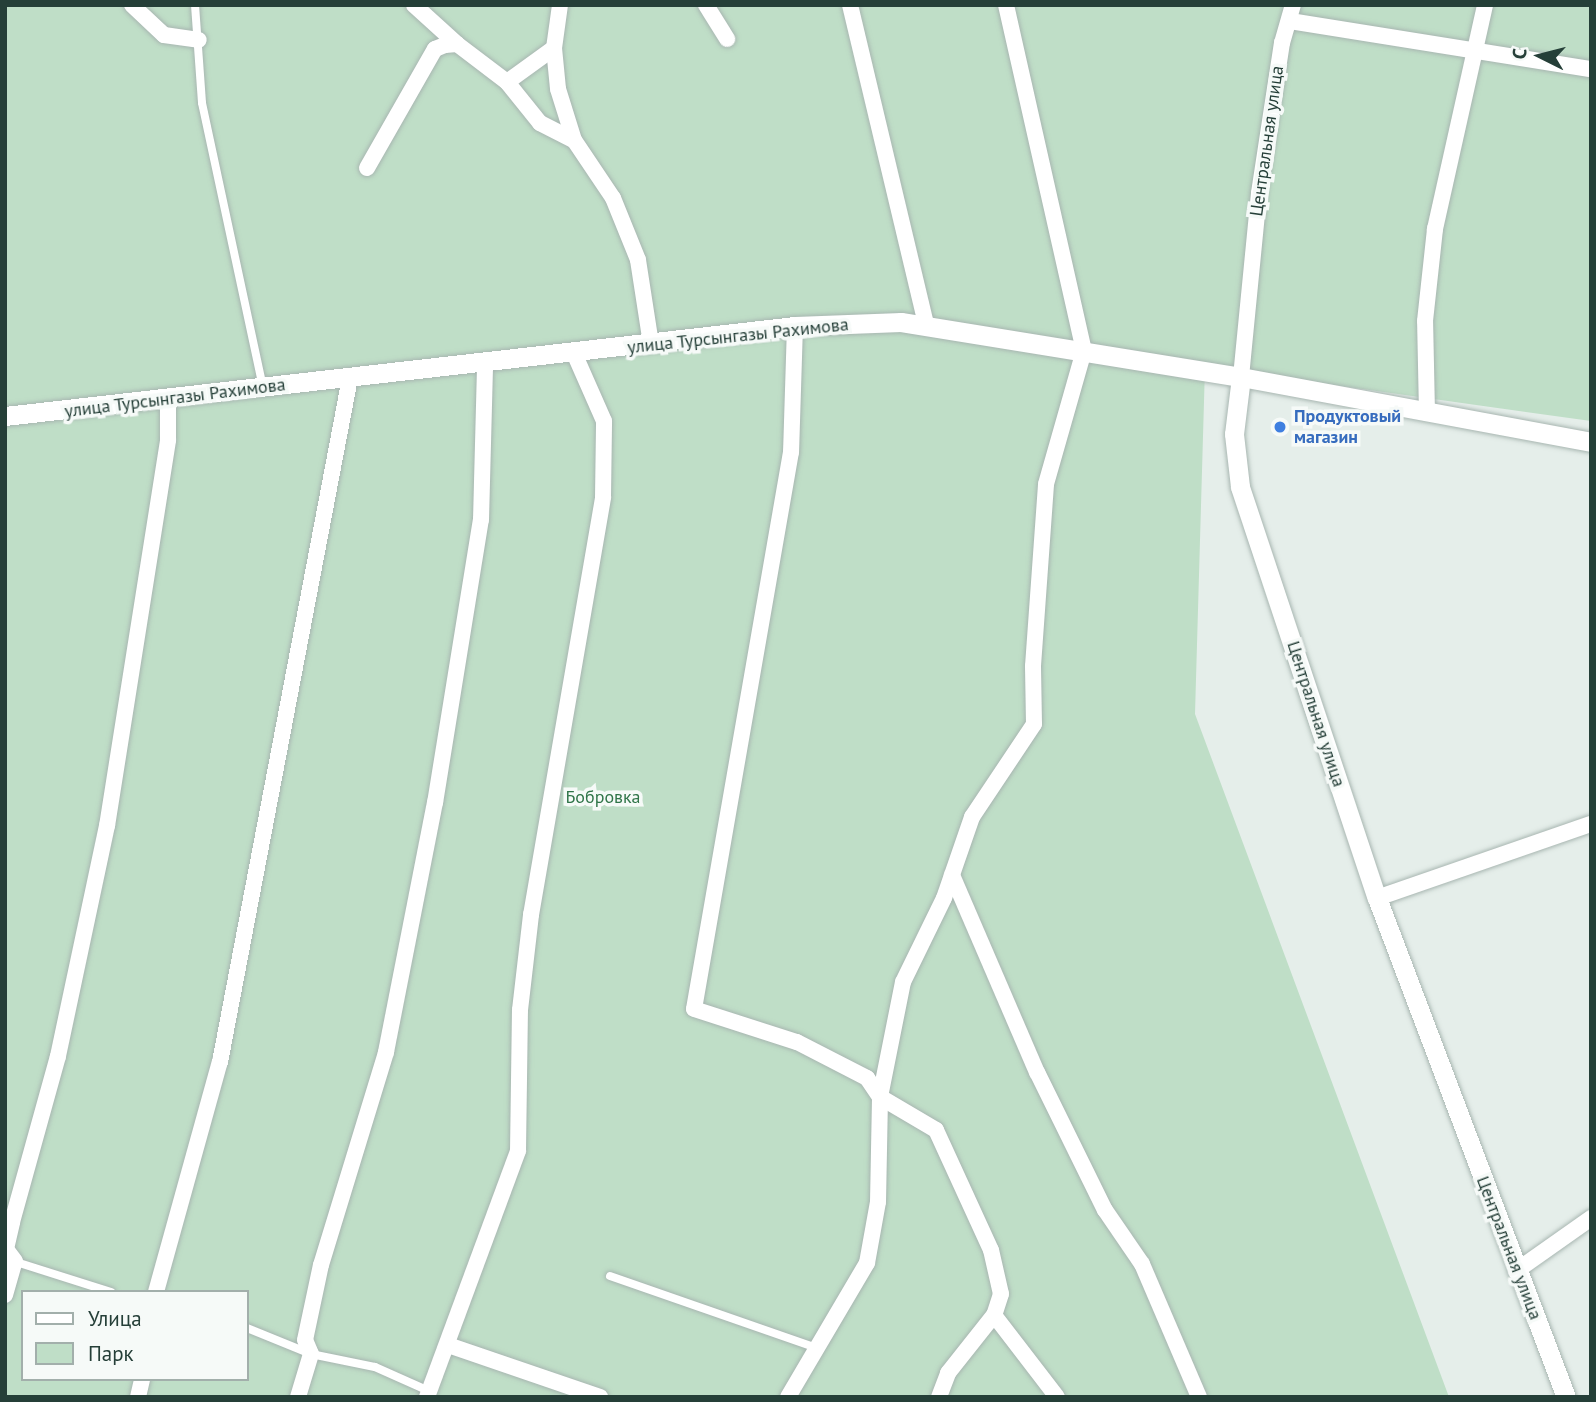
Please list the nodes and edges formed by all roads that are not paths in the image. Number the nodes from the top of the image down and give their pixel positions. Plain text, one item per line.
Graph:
1 (132, 5) edge
2 (195, 5) edge
3 (414, 5) edge
4 (560, 5) edge
5 (706, 5) edge
6 (850, 5) edge
7 (1006, 5) edge
8 (1485, 5) edge
9 (1291, 10) edge
10 (727, 39) dead end
11 (199, 40) junction
12 (457, 44) junction
13 (554, 48) junction
14 (1476, 50) junction
15 (1591, 69) edge
16 (507, 82) junction
17 (574, 140) junction
18 (367, 168) dead end
19 (926, 325) junction
20 (795, 327) junction
21 (651, 344) junction
22 (1084, 351) junction
23 (574, 353) junction
24 (485, 363) junction
25 (1241, 377) junction
26 (350, 378) junction
27 (263, 388) junction
28 (168, 397) junction
29 (1427, 413) junction
30 (5, 416) edge
31 (1591, 442) edge
32 (1591, 824) edge
33 (952, 875) junction
34 (1377, 898) junction
35 (880, 1097) junction
36 (1591, 1218) edge
37 (10, 1260) edge
38 (1517, 1271) junction
39 (610, 1276) dead end
40 (105, 1290) edge
41 (157, 1290) edge
42 (5, 1295) edge
43 (994, 1315) junction
44 (248, 1328) edge
45 (448, 1345) junction
46 (817, 1348) junction
47 (310, 1354) junction
48 (428, 1394) edge
49 (298, 1397) edge
50 (600, 1397) edge
51 (788, 1397) edge
52 (939, 1397) edge
53 (1057, 1397) edge
54 (1199, 1397) edge
55 (1566, 1397) edge

1 - 11 street
2 - 11 lane
3 - 12 street
4 - 13 street
5 - 10 street
6 - 19 street
7 - 22 street
8 - 14 street
9 - 14 street
9 - 25 street, Центральная улица
11 - 27 lane
12 - 16 street
12 - 18 street
13 - 16 street
13 - 17 street
14 - 15 street
14 - 29 street
16 - 17 street
17 - 21 street
19 - 20 street, улица Турсынгазы Рахимова
19 - 22 street, улица Турсынгазы Рахимова
20 - 21 street, улица Турсынгазы Рахимова
20 - 35 street
21 - 23 street, улица Турсынгазы Рахимова
22 - 25 street, улица Турсынгазы Рахимова
22 - 33 street
23 - 24 street, улица Турсынгазы Рахимова
23 - 45 street
24 - 26 street, улица Турсынгазы Рахимова
24 - 47 street
25 - 29 street, улица Турсынгазы Рахимова
25 - 34 street, Центральная улица
26 - 27 street, улица Турсынгазы Рахимова
26 - 41 street
27 - 28 street, улица Турсынгазы Рахимова
28 - 30 street, улица Турсынгазы Рахимова
28 - 37 street
29 - 31 street, улица Турсынгазы Рахимова
32 - 34 street
33 - 35 street
33 - 54 street
34 - 38 street, Центральная улица
35 - 43 street
35 - 46 street
36 - 38 street
37 - 40 lane
37 - 42 street
38 - 55 street, Центральная улица
39 - 46 lane
43 - 52 street
43 - 53 street
44 - 47 lane
45 - 48 street
45 - 50 street
46 - 51 street
47 - 48 lane
47 - 49 street

